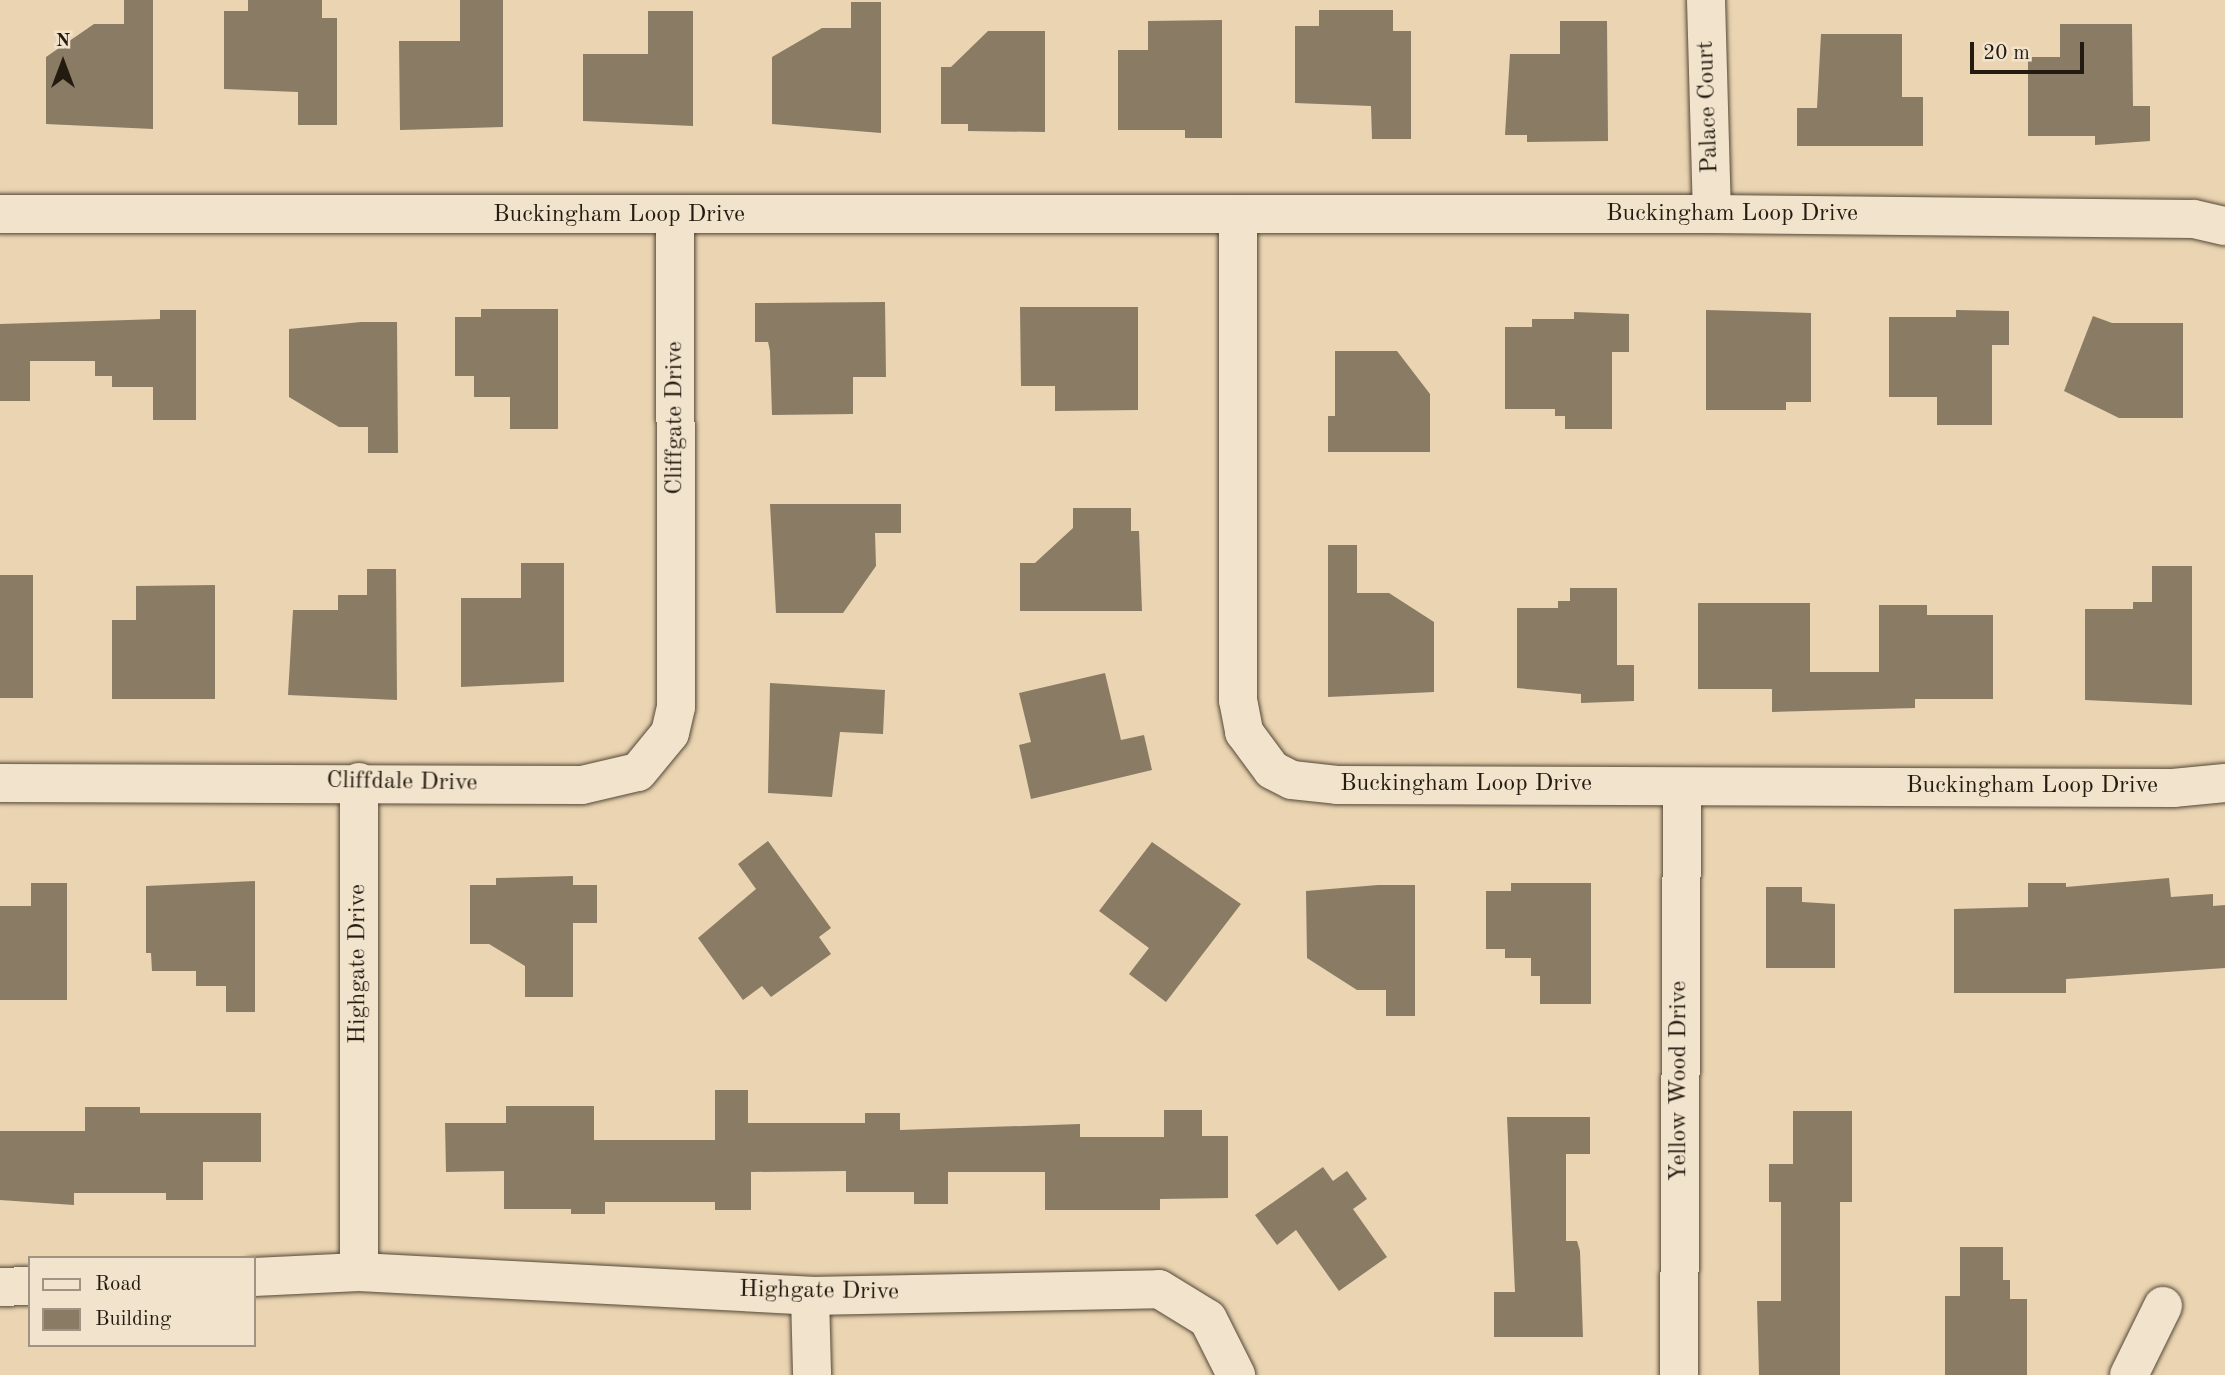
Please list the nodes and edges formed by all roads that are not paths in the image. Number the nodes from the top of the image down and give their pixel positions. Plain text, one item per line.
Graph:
1 (1706, 0) edge
2 (0, 214) edge
3 (1712, 214) junction
4 (675, 216) junction
5 (1238, 217) junction
6 (2225, 226) edge
7 (676, 620) joint
8 (359, 782) junction
9 (0, 783) edge
10 (2225, 783) edge
11 (1682, 787) junction
12 (359, 1272) junction
13 (256, 1277) edge
14 (28, 1286) edge
15 (0, 1287) edge
16 (810, 1296) junction
17 (2163, 1306) dead end
18 (812, 1375) edge
19 (1236, 1375) edge
20 (1679, 1375) edge
21 (2129, 1375) edge

1 - 3 street, Palace Court
2 - 4 street, Buckingham Loop Drive
3 - 5 street, Buckingham Loop Drive
3 - 6 street, Buckingham Loop Drive
4 - 5 street, Buckingham Loop Drive
4 - 7 street, Cliffgate Drive
5 - 11 street, Buckingham Loop Drive
7 - 8 street, Cliffdale Drive
8 - 9 street, Cliffdale Drive
8 - 12 street, Highgate Drive
10 - 11 street, Buckingham Loop Drive
11 - 20 street, Yellow Wood Drive
12 - 13 street, Highgate Drive
12 - 16 street, Highgate Drive
14 - 15 street
16 - 18 street
16 - 19 street, Highgate Drive
17 - 21 street

